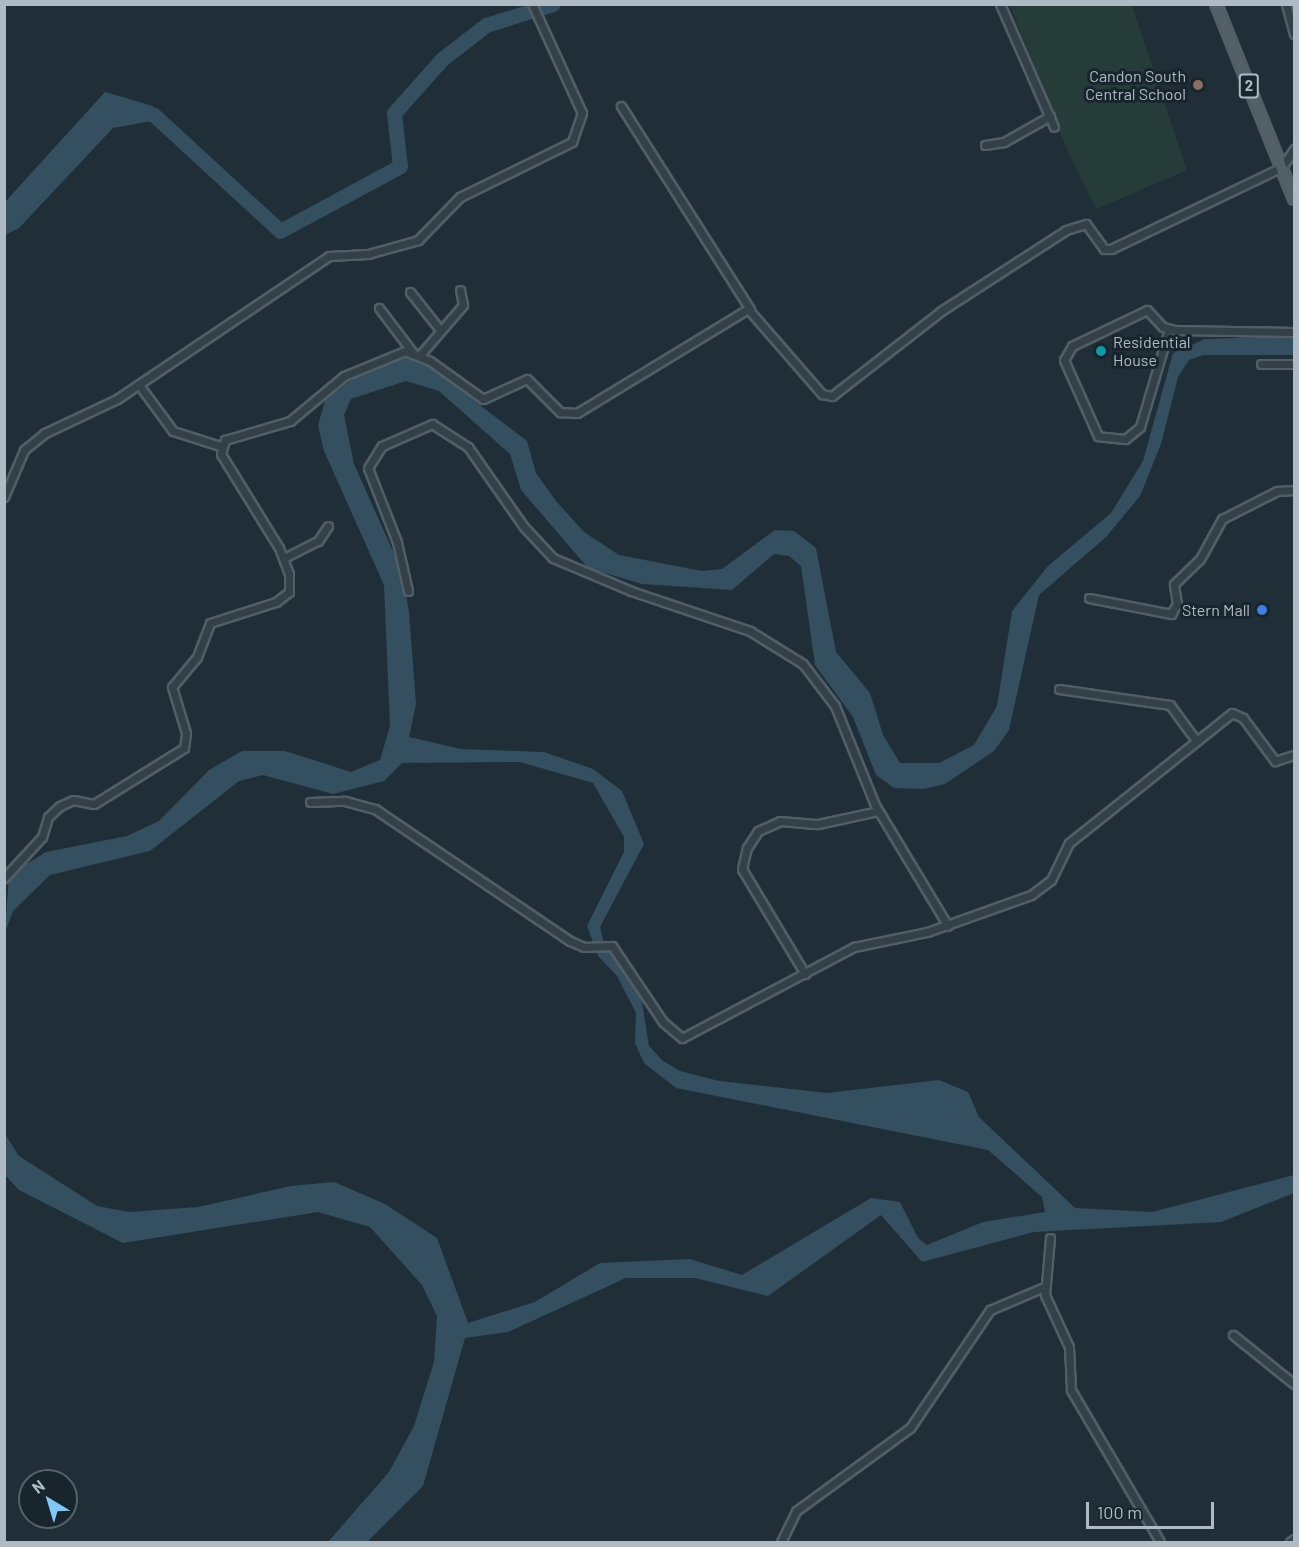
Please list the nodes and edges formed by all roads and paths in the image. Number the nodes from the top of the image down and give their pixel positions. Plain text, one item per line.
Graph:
1 (1000, 4) edge
2 (1216, 4) edge
3 (1286, 4) edge
4 (532, 6) edge
5 (1294, 34) edge
6 (621, 106) dead end
7 (1050, 116) junction
8 (1054, 127) dead end
9 (984, 145) dead end
10 (1294, 149) edge
11 (1282, 167) junction
12 (1294, 199) edge
13 (460, 290) dead end
14 (410, 292) dead end
15 (379, 308) dead end
16 (750, 309) junction
17 (1169, 329) junction
18 (440, 330) junction
19 (1294, 332) edge
20 (417, 354) junction
21 (1261, 363) dead end
22 (1294, 364) edge
23 (138, 385) junction
24 (220, 446) junction
25 (1294, 490) edge
26 (4, 497) edge
27 (328, 526) dead end
28 (284, 558) junction
29 (408, 591) dead end
30 (1089, 598) dead end
31 (1059, 688) dead end
32 (1195, 739) junction
33 (1294, 755) edge
34 (310, 802) dead end
35 (878, 811) junction
36 (4, 878) edge
37 (948, 926) junction
38 (805, 974) junction
39 (1050, 1238) dead end
40 (1044, 1287) junction
41 (1233, 1335) dead end
42 (1294, 1384) edge
43 (1294, 1539) edge
44 (781, 1542) edge
45 (1160, 1542) edge
46 (1290, 1542) edge

1 - 7 street
2 - 11 main road, 2
3 - 5 street
4 - 23 street
6 - 16 street
7 - 8 street
7 - 9 street
10 - 11 street
11 - 12 main road, 2
11 - 16 street
13 - 18 street
14 - 18 street
15 - 20 street
16 - 20 street
17 - 17 street
17 - 19 street
18 - 20 street
20 - 24 street
21 - 22 street
23 - 24 street
23 - 26 street
24 - 28 street
25 - 30 street
27 - 28 street
28 - 36 street
29 - 35 street
31 - 32 street
32 - 33 street
32 - 37 street
34 - 38 street
35 - 37 street
35 - 38 street
37 - 38 street
39 - 40 street
40 - 44 street
40 - 45 street
41 - 42 street
43 - 46 street

